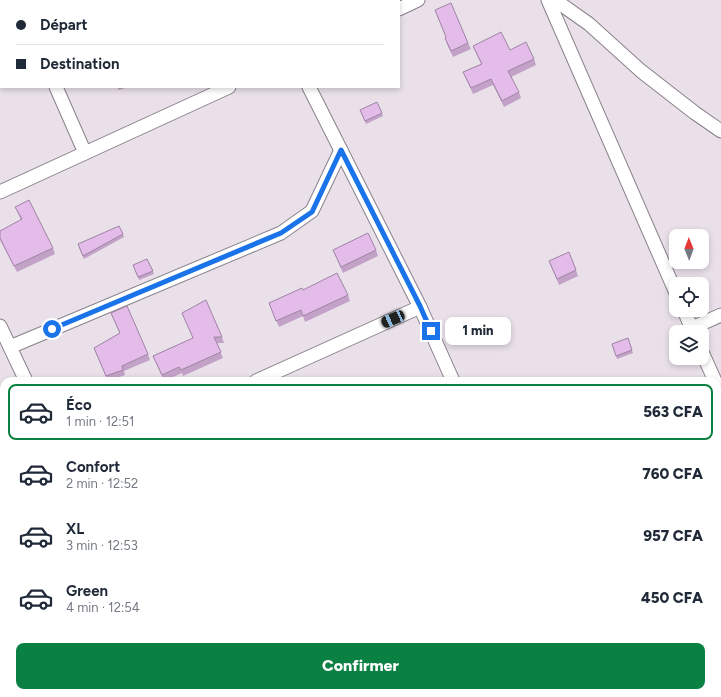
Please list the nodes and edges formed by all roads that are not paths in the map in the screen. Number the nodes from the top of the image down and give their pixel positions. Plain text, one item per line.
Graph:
1 (418, 0) edge
2 (548, 0) edge
3 (555, 0) edge
4 (400, 9) edge
5 (56, 88) edge
6 (227, 88) edge
7 (310, 88) edge
8 (721, 131) edge
9 (341, 150) junction
10 (85, 153) junction
11 (0, 192) edge
12 (669, 277) edge
13 (420, 306) junction
14 (721, 315) edge
15 (702, 325) edge
16 (0, 326) edge
17 (10, 347) junction
18 (708, 365) edge
19 (24, 377) edge
20 (265, 377) edge
21 (451, 377) edge
22 (713, 377) edge

1 - 4 street
2 - 12 street
3 - 8 street
5 - 10 street
6 - 10 street
7 - 9 street
9 - 13 street
9 - 17 street
10 - 11 street
13 - 20 street
13 - 21 street
14 - 15 street
16 - 17 street
17 - 19 street
18 - 22 street

